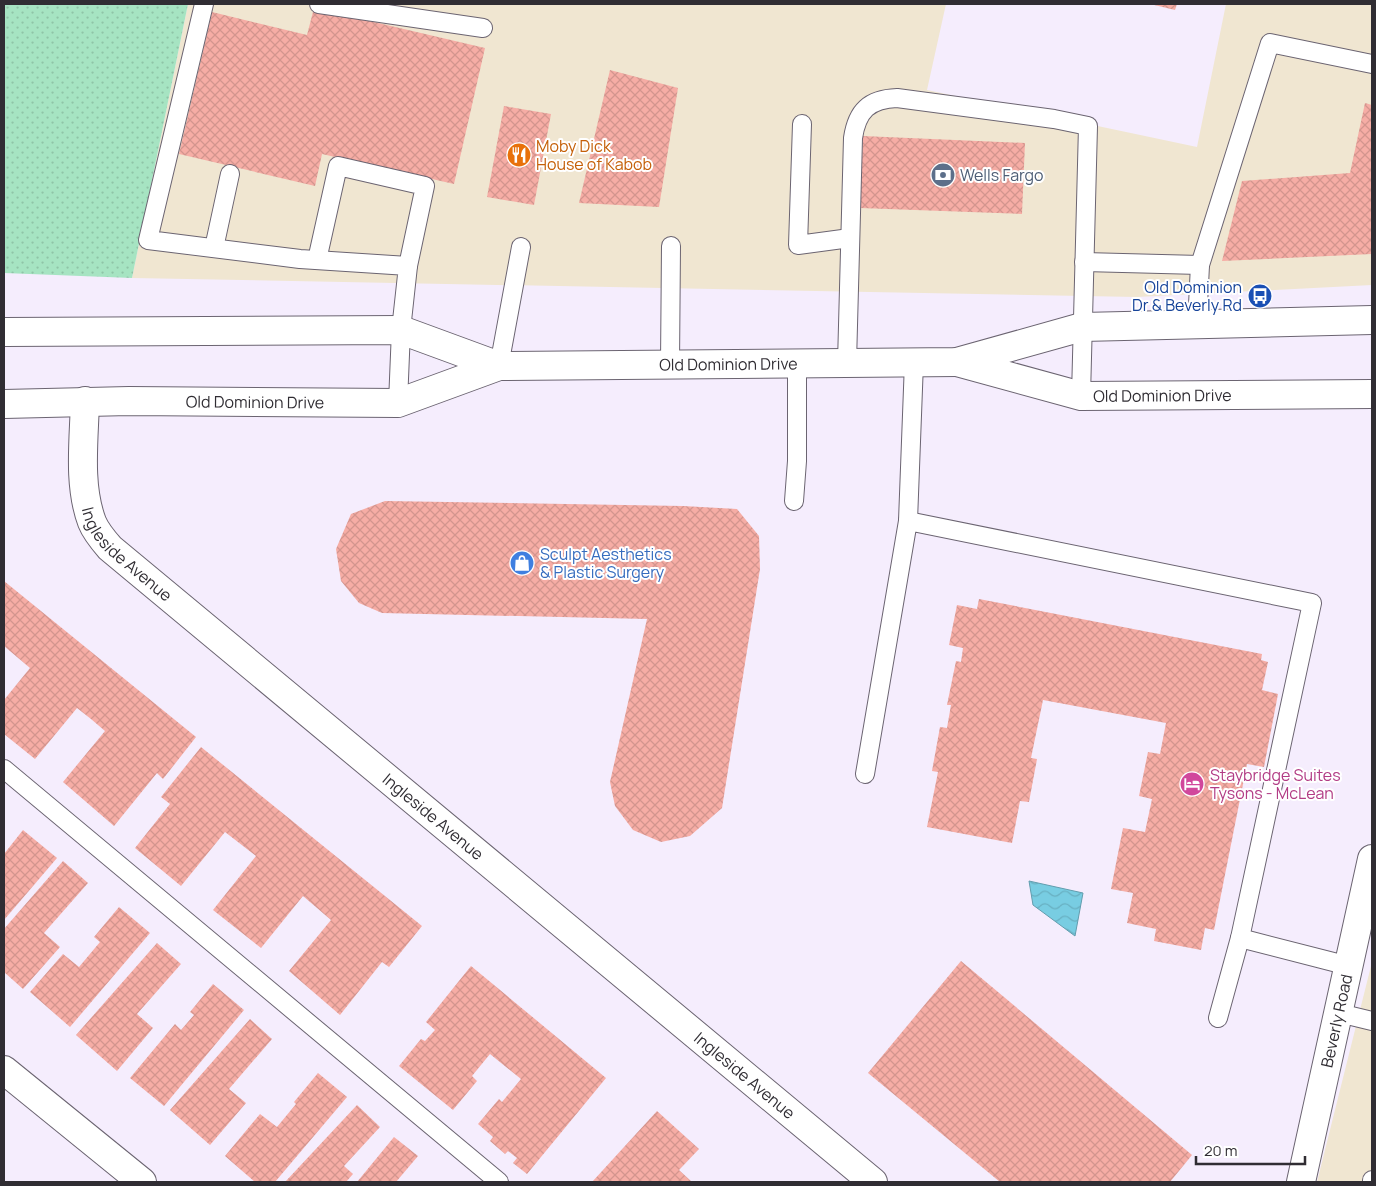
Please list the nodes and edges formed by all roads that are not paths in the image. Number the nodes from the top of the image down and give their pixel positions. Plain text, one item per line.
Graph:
1 (204, 4) edge
2 (318, 4) edge
3 (483, 28) dead end
4 (1372, 64) edge
5 (802, 124) dead end
6 (230, 174) dead end
7 (850, 238) junction
8 (671, 246) dead end
9 (521, 247) dead end
10 (214, 248) junction
11 (317, 260) junction
12 (1084, 262) junction
13 (1200, 265) junction
14 (408, 266) junction
15 (1372, 320) edge
16 (1197, 325) junction
17 (1082, 327) junction
18 (401, 330) junction
19 (4, 332) edge
20 (914, 362) junction
21 (958, 362) junction
22 (797, 363) junction
23 (847, 363) junction
24 (670, 364) junction
25 (499, 366) junction
26 (1372, 394) edge
27 (1081, 396) junction
28 (85, 401) junction
29 (398, 403) junction
30 (4, 404) edge
31 (794, 501) dead end
32 (908, 520) junction
33 (4, 769) edge
34 (864, 774) dead end
35 (1372, 859) edge
36 (1240, 938) junction
37 (1349, 966) junction
38 (1338, 1012) junction
39 (1218, 1018) dead end
40 (1372, 1021) edge
41 (4, 1070) edge
42 (142, 1182) edge
43 (499, 1182) edge
44 (873, 1182) edge
45 (1301, 1182) edge

1 - 10 lane
2 - 3 lane
4 - 13 lane
5 - 7 lane
6 - 10 lane
7 - 12 lane
7 - 23 lane
8 - 24 lane
9 - 25 lane
10 - 11 lane
11 - 14 lane
11 - 14 lane
12 - 13 lane
12 - 17 lane
13 - 16 lane
14 - 18 lane
15 - 16 main road, Old Dominion Drive
16 - 17 main road, Old Dominion Drive
17 - 21 main road, Old Dominion Drive
17 - 27 lane
18 - 19 main road, Old Dominion Drive
18 - 25 main road, Old Dominion Drive
18 - 29 lane
20 - 21 main road, Old Dominion Drive
20 - 23 main road, Old Dominion Drive
20 - 32 lane
21 - 27 main road, Old Dominion Drive
22 - 23 main road, Old Dominion Drive
22 - 24 main road, Old Dominion Drive
22 - 31 lane
24 - 25 main road, Old Dominion Drive
25 - 29 main road, Old Dominion Drive
26 - 27 main road, Old Dominion Drive
28 - 29 main road, Old Dominion Drive
28 - 30 main road, Old Dominion Drive
28 - 44 main road, Ingleside Avenue
32 - 34 lane
32 - 36 lane
33 - 43 lane
35 - 37 main road, Beverly Road
36 - 37 lane
36 - 39 lane
37 - 38 main road, Beverly Road
38 - 40 lane
38 - 45 main road, Beverly Road
41 - 42 main road

